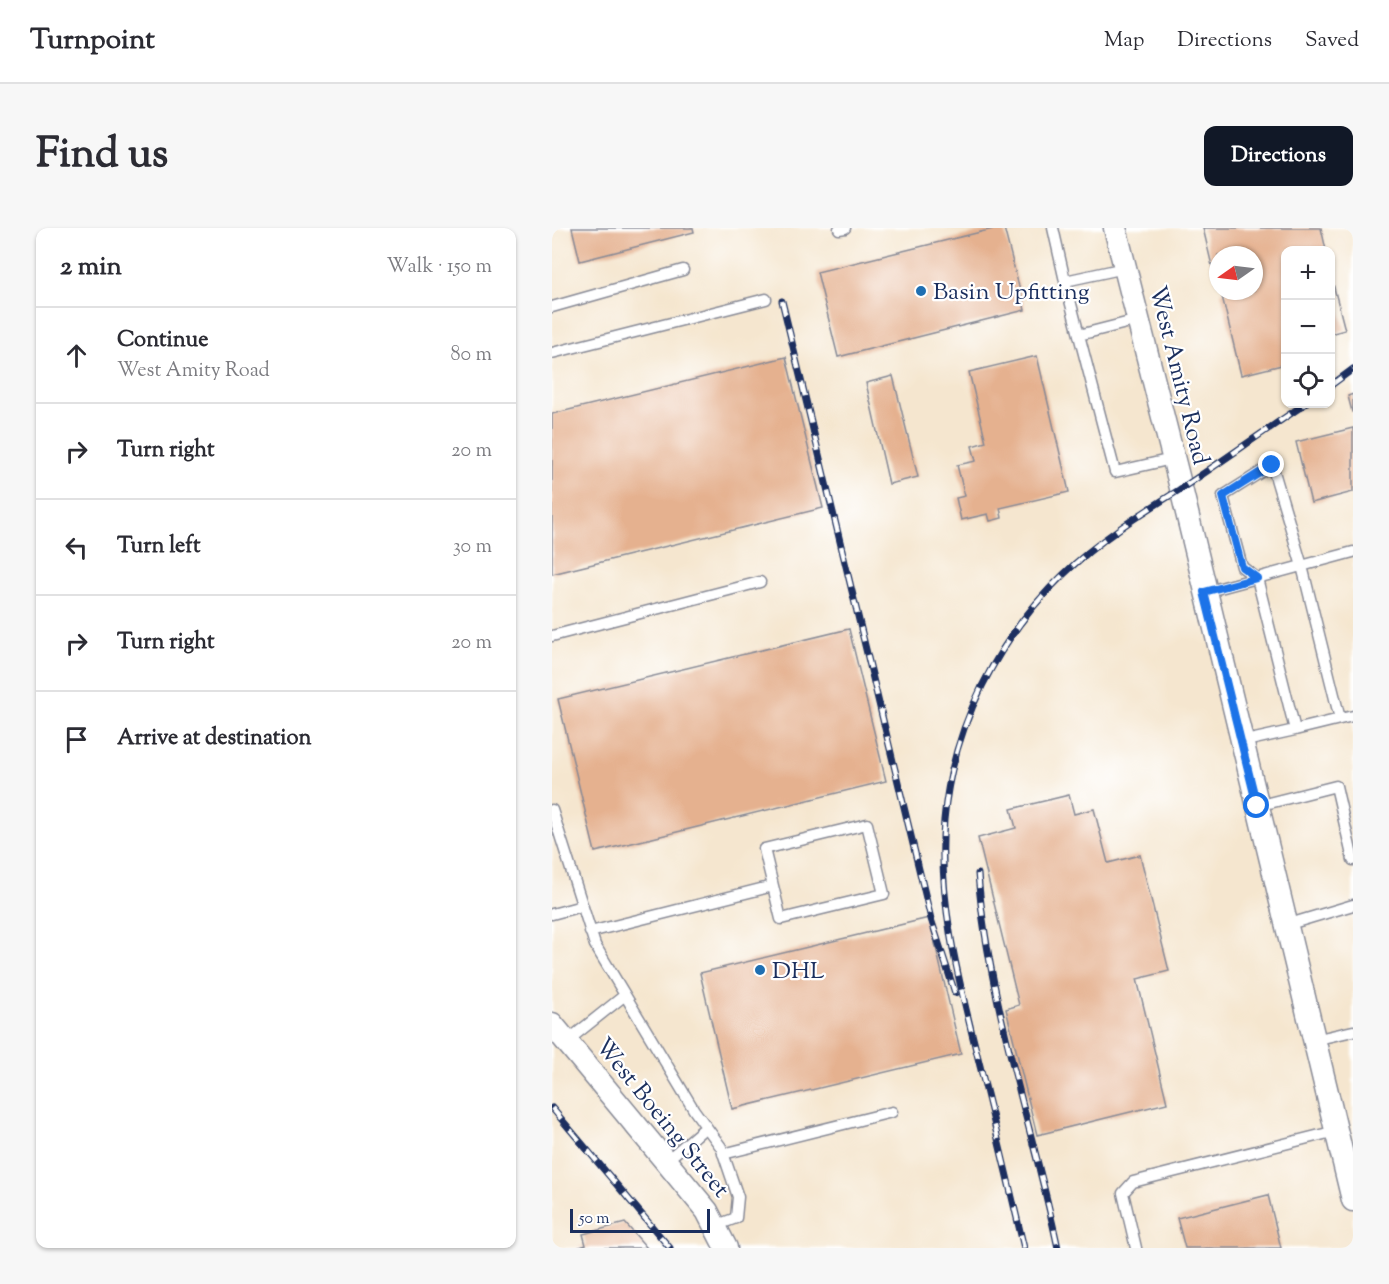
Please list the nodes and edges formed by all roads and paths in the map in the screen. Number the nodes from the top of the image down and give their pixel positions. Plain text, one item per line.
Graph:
1 (1053, 228) edge
2 (1115, 228) edge
3 (1125, 268) junction
4 (683, 270) dead end
5 (1065, 281) junction
6 (766, 299) dead end
7 (552, 307) edge
8 (1138, 320) junction
9 (1078, 335) junction
10 (552, 354) edge
11 (1172, 459) junction
12 (1353, 552) edge
13 (1302, 566) junction
14 (1257, 578) junction
15 (760, 582) dead end
16 (1204, 592) junction
17 (552, 636) edge
18 (1353, 716) edge
19 (1340, 719) junction
20 (1295, 730) junction
21 (1241, 742) junction
22 (1257, 806) junction
23 (552, 810) edge
24 (1353, 860) edge
25 (773, 886) junction
26 (1353, 905) edge
27 (582, 906) junction
28 (552, 914) edge
29 (1286, 925) junction
30 (590, 932) junction
31 (625, 995) junction
32 (552, 1024) edge
33 (1353, 1031) edge
34 (1314, 1040) junction
35 (566, 1042) junction
36 (892, 1112) dead end
37 (706, 1127) junction
38 (1336, 1131) junction
39 (723, 1154) junction
40 (666, 1161) junction
41 (1353, 1200) edge
42 (715, 1226) junction
43 (726, 1248) edge
44 (1136, 1248) edge

1 - 5 lane
2 - 3 street, West Amity Road
3 - 5 lane
3 - 8 street, West Amity Road
4 - 7 lane
5 - 9 lane
6 - 10 lane
8 - 9 lane
8 - 11 street, West Amity Road
9 - 11 lane
11 - 16 street, West Amity Road
12 - 13 lane
13 - 14 lane
13 - 14 lane
13 - 19 lane
14 - 16 lane
14 - 20 lane
15 - 17 lane
16 - 21 street, West Amity Road
18 - 19 lane
19 - 20 lane
20 - 21 lane
21 - 22 street, West Amity Road
22 - 24 lane
22 - 29 street, West Amity Road
23 - 27 lane
25 - 25 lane
25 - 30 lane
26 - 29 lane
27 - 28 lane
27 - 30 lane
29 - 34 street, West Amity Road
30 - 31 lane
31 - 35 lane
31 - 37 lane
32 - 35 street, West Boeing Street
33 - 34 lane
34 - 38 street, West Amity Road
35 - 40 street, West Boeing Street
36 - 39 lane
37 - 39 lane
37 - 40 lane
38 - 41 street, West Amity Road
38 - 44 lane
39 - 42 lane
40 - 42 street, West Boeing Street
42 - 43 street, West Boeing Street

